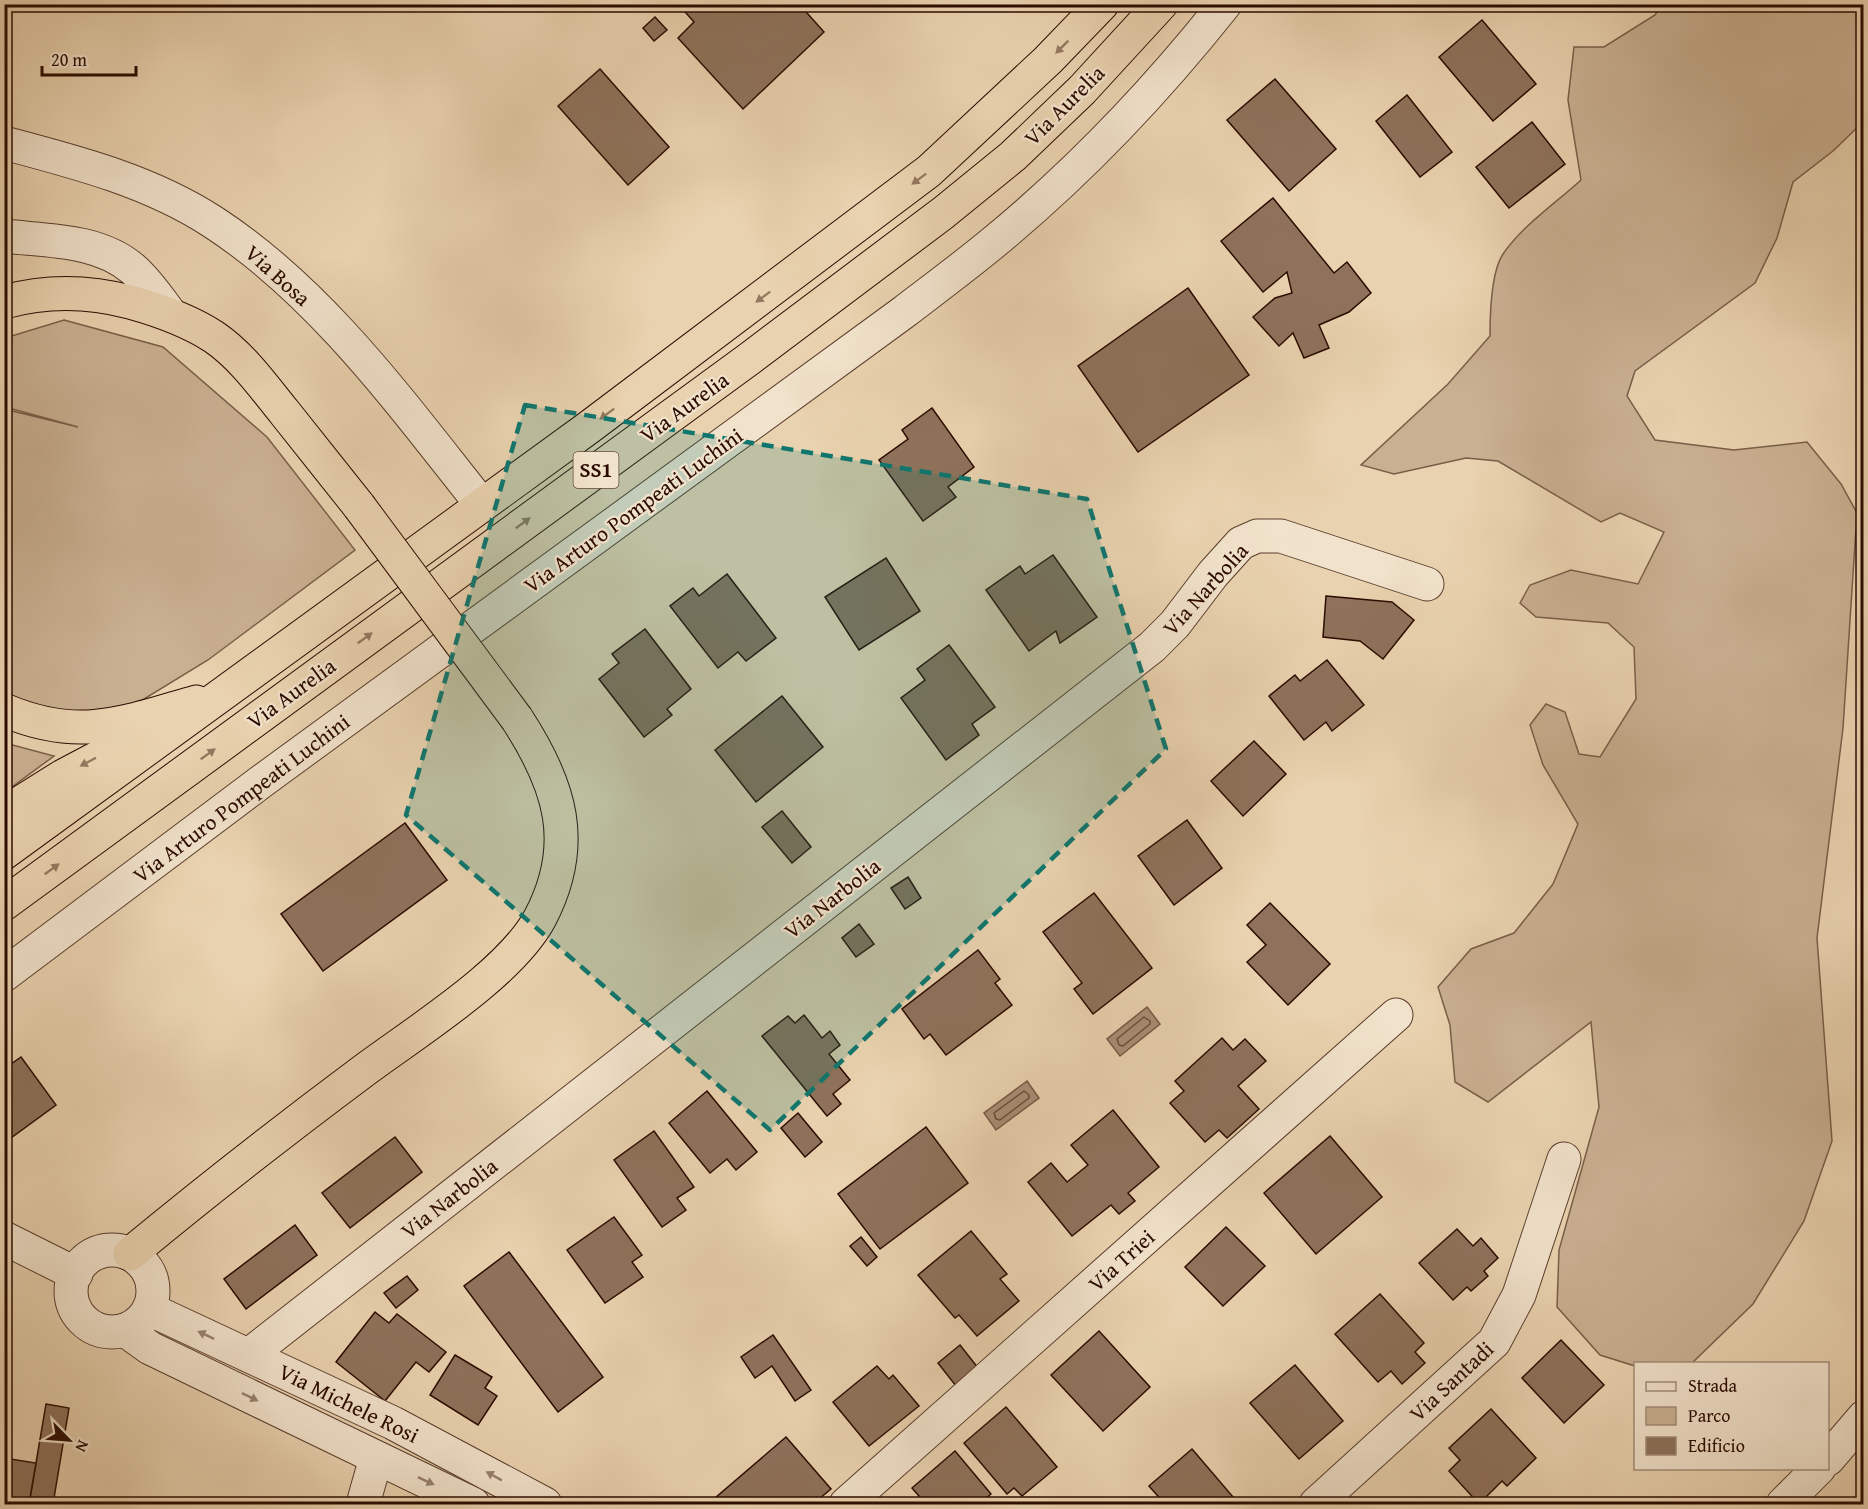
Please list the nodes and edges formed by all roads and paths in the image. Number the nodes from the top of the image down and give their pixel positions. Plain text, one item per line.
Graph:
1 (1102, 4) edge
2 (1161, 4) edge
3 (1225, 4) edge
4 (4, 143) edge
5 (4, 236) edge
6 (4, 302) edge
7 (171, 315) junction
8 (482, 505) junction
9 (1427, 584) dead end
10 (215, 697) junction
11 (4, 710) edge
12 (4, 813) edge
13 (4, 853) edge
14 (4, 904) edge
15 (4, 975) edge
16 (1396, 1015) dead end
17 (1564, 1159) dead end
18 (4, 1238) edge
19 (130, 1254) junction
20 (76, 1274) junction
21 (137, 1319) junction
22 (249, 1355) junction
23 (1863, 1417) edge
24 (376, 1458) junction
25 (1829, 1458) edge
26 (1817, 1470) edge
27 (363, 1504) edge
28 (473, 1504) edge
29 (545, 1504) edge
30 (846, 1504) edge
31 (1316, 1504) edge
32 (1783, 1504) edge

1 -> 8 highway, Via Aurelia / SS1
14 -> 2 highway, Via Aurelia / SS1
3 - 15 street, Via Arturo Pompeati Luchini
4 - 8 street, Via Bosa
5 - 7 street
6 - 7 highway
7 - 19 highway, bridge
8 - 10 highway, Via Aurelia / SS1
9 - 22 street, Via Narbolia
10 - 11 highway
10 -> 12 highway
10 - 13 highway, Via Aurelia / SS1
16 - 30 street, Via Triei
17 - 31 street, Via Santadi
18 - 20 street
19 - 20 street
19 - 21 street
20 - 21 street
22 -> 21 street, Via Michele Rosi
21 -> 24 street, Via Michele Rosi
29 -> 22 street, Via Michele Rosi
23 - 25 street
24 - 27 street
24 -> 28 street, Via Michele Rosi
26 - 32 street

